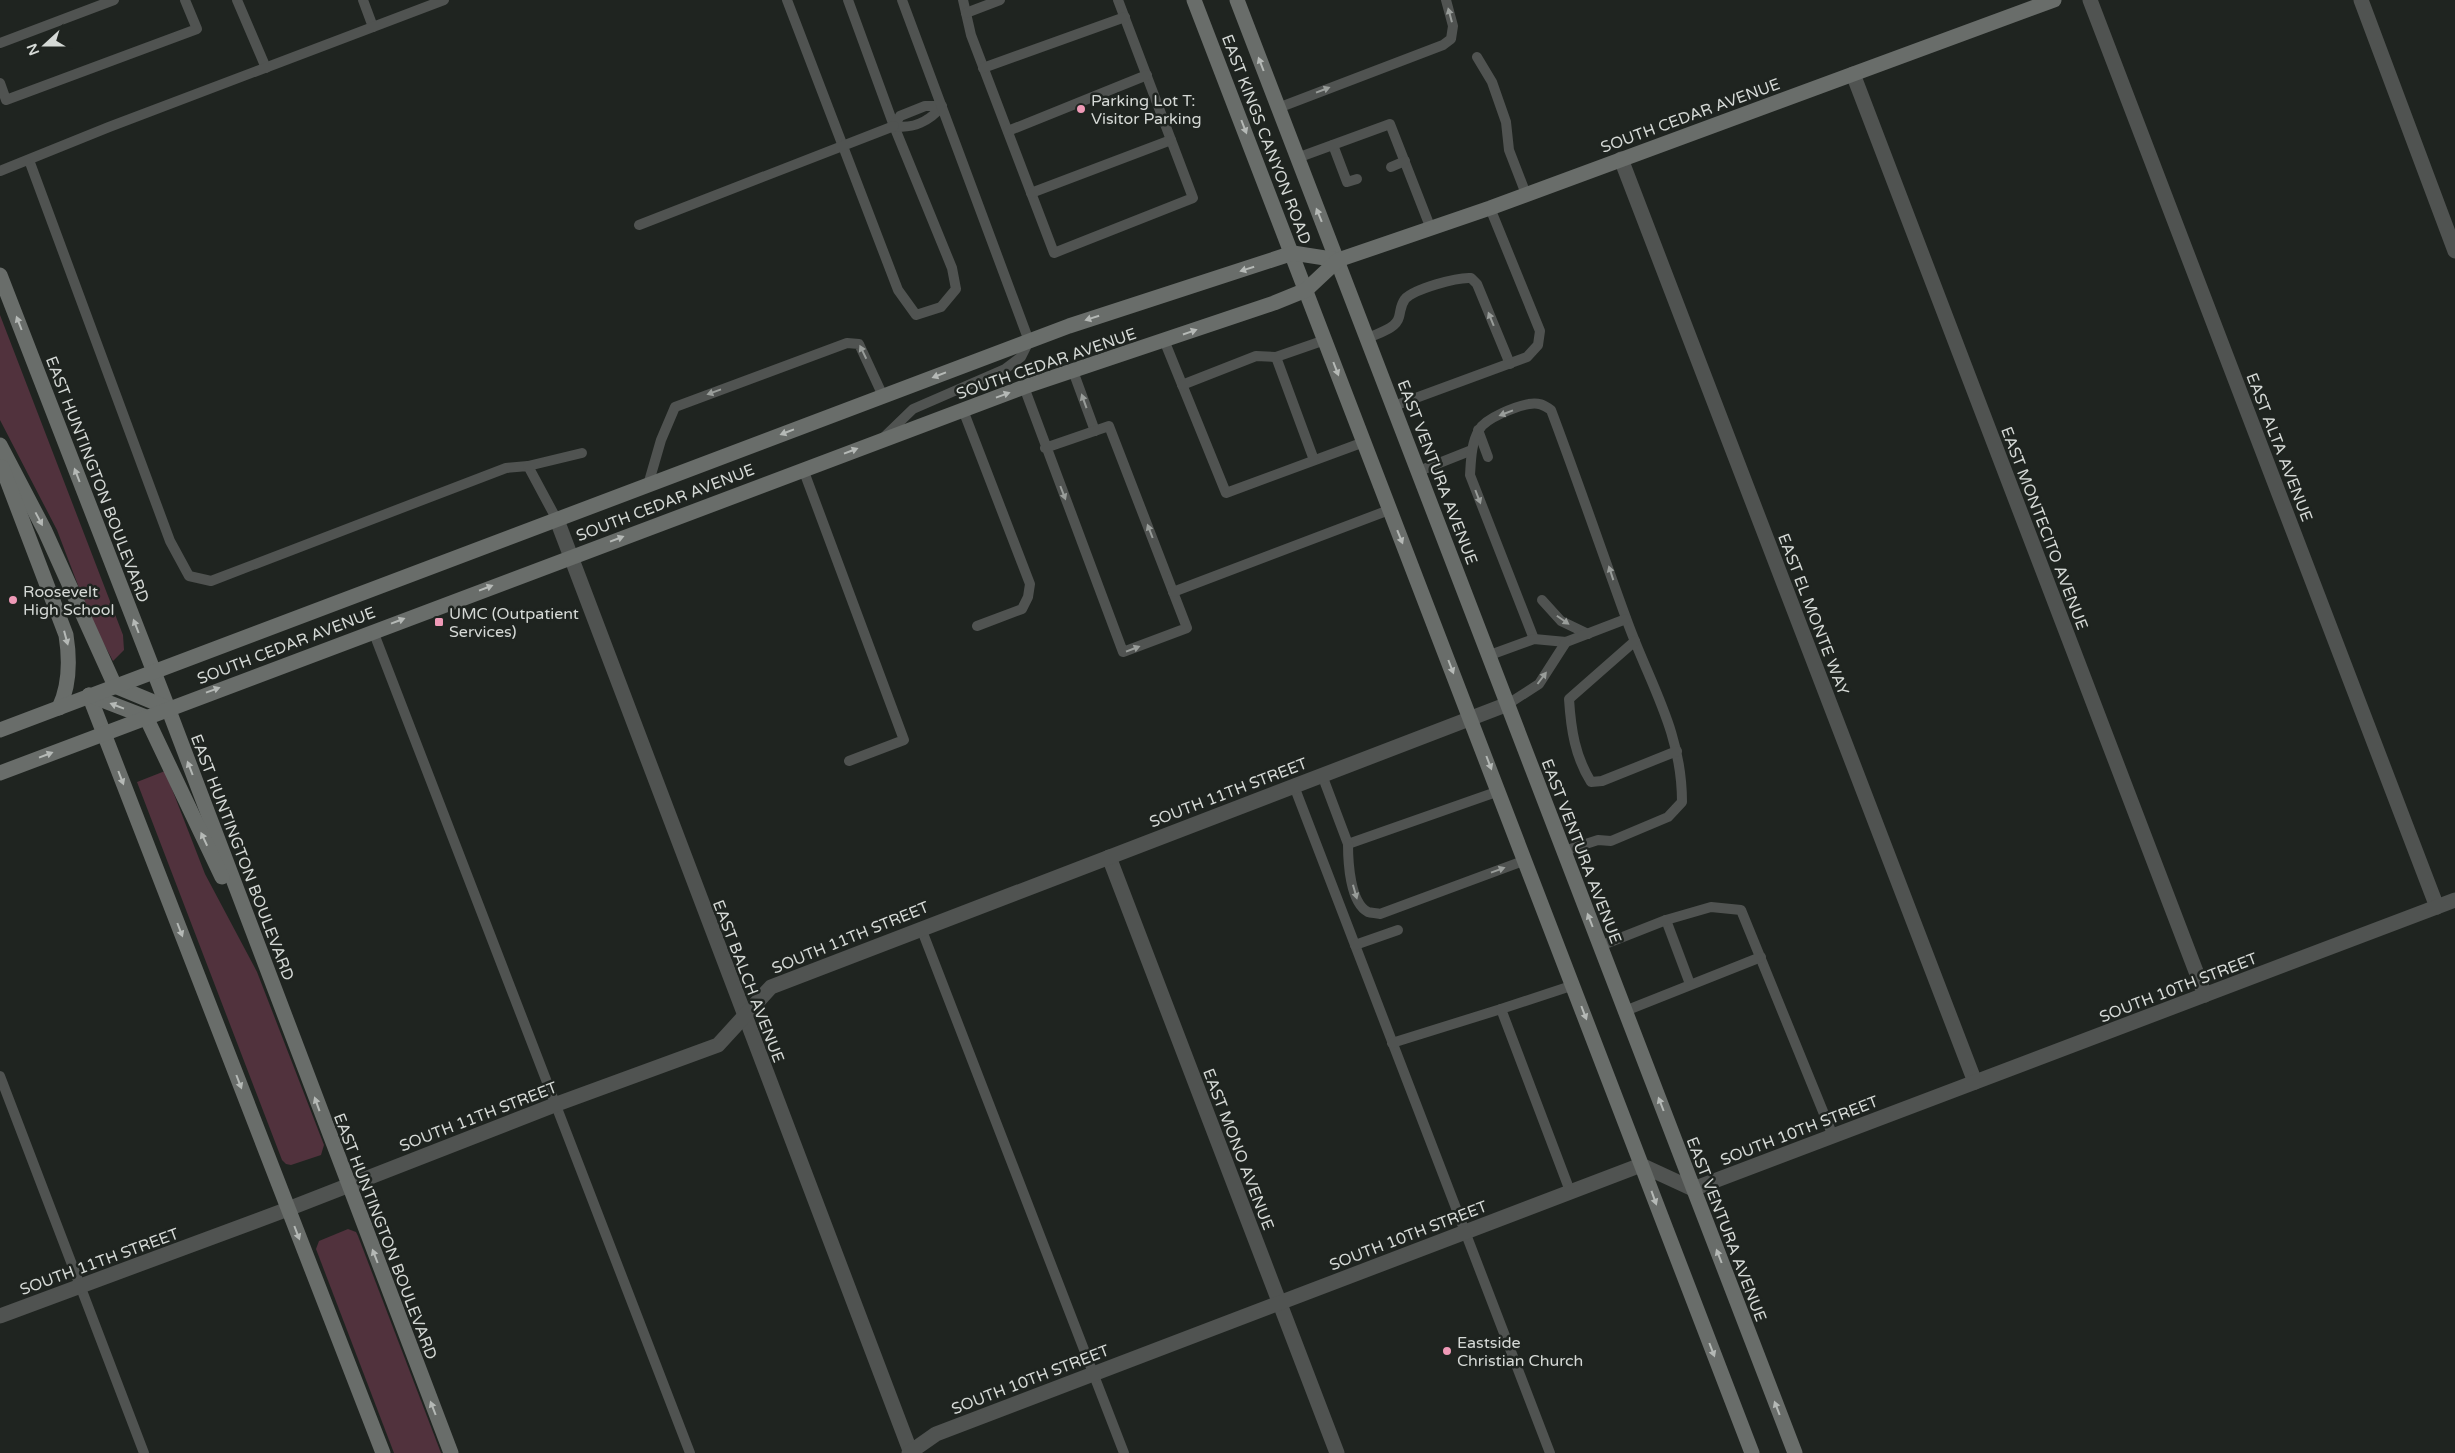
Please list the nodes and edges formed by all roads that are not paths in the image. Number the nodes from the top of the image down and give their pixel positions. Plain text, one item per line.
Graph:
1 (114, 0) edge
2 (185, 0) edge
3 (237, 0) edge
4 (362, 0) edge
5 (444, 0) edge
6 (787, 0) edge
7 (848, 0) edge
8 (902, 0) edge
9 (962, 0) edge
10 (1000, 0) edge
11 (1118, 0) edge
12 (1194, 0) edge
13 (1237, 0) edge
14 (1446, 0) edge
15 (2054, 0) edge
16 (2090, 0) edge
17 (2361, 0) edge
18 (966, 14) junction
19 (1125, 17) junction
20 (373, 27) junction
21 (0, 43) edge
22 (1477, 57) dead end
23 (266, 68) junction
24 (984, 68) junction
25 (1853, 74) junction
26 (1147, 75) junction
27 (0, 83) edge
28 (942, 106) junction
29 (1278, 108) junction
30 (894, 126) junction
31 (1008, 131) junction
32 (1171, 140) junction
33 (1333, 145) junction
34 (842, 146) junction
35 (1297, 158) junction
36 (1621, 159) junction
37 (29, 160) junction
38 (1405, 162) junction
39 (1391, 166) dead end
40 (0, 171) edge
41 (1357, 179) dead end
42 (1031, 193) junction
43 (1526, 194) junction
44 (1490, 208) junction
45 (639, 226) dead end
46 (1431, 229) junction
47 (2455, 251) edge
48 (1293, 253) junction
49 (1338, 260) junction
50 (0, 275) edge
51 (1306, 290) junction
52 (1368, 338) junction
53 (1164, 340) junction
54 (1325, 340) junction
55 (1029, 341) junction
56 (1276, 356) junction
57 (1510, 364) junction
58 (1073, 371) junction
59 (1182, 385) junction
60 (1024, 387) junction
61 (883, 396) junction
62 (1394, 406) junction
63 (963, 410) junction
64 (1478, 430) junction
65 (1095, 431) junction
66 (880, 440) junction
67 (1364, 442) junction
68 (0, 445) edge
69 (1045, 448) junction
70 (1472, 450) junction
71 (582, 453) dead end
72 (1488, 457) dead end
73 (1314, 460) junction
74 (0, 461) edge
75 (528, 466) junction
76 (802, 469) junction
77 (1419, 471) junction
78 (648, 485) junction
79 (1389, 510) junction
80 (557, 520) junction
81 (571, 556) junction
82 (1173, 592) junction
83 (1542, 600) dead end
84 (1626, 619) junction
85 (976, 626) dead end
86 (373, 631) junction
87 (1588, 634) junction
88 (1534, 639) junction
89 (1636, 641) junction
90 (1566, 642) junction
91 (1490, 655) junction
92 (154, 671) junction
93 (115, 686) junction
94 (89, 695) junction
95 (1508, 704) junction
96 (59, 708) junction
97 (168, 708) junction
98 (146, 717) junction
99 (1471, 718) junction
100 (0, 730) edge
101 (104, 733) junction
102 (1677, 751) junction
103 (849, 761) dead end
104 (0, 772) edge
105 (1322, 775) junction
106 (1294, 786) junction
107 (1499, 790) junction
108 (1348, 844) junction
109 (1564, 850) junction
110 (1109, 857) junction
111 (1526, 860) junction
112 (2455, 900) edge
113 (2437, 907) junction
114 (1666, 920) junction
115 (920, 928) junction
116 (1398, 930) dead end
117 (1354, 946) junction
118 (1600, 946) junction
119 (1761, 957) junction
120 (270, 977) junction
121 (1690, 984) junction
122 (1574, 985) junction
123 (2205, 995) junction
124 (1501, 1008) junction
125 (1625, 1010) junction
126 (744, 1018) junction
127 (1392, 1043) junction
128 (0, 1076) edge
129 (1975, 1082) junction
130 (557, 1104) junction
131 (1833, 1136) junction
132 (1641, 1165) junction
133 (348, 1186) junction
134 (1693, 1189) junction
135 (1570, 1191) junction
136 (288, 1209) junction
137 (1464, 1233) junction
138 (80, 1286) junction
139 (1279, 1303) junction
140 (0, 1316) edge
141 (1093, 1374) junction
142 (144, 1453) edge
143 (383, 1453) edge
144 (451, 1453) edge
145 (690, 1453) edge
146 (910, 1453) edge
147 (1124, 1453) edge
148 (1336, 1453) edge
149 (1550, 1453) edge
150 (1752, 1453) edge
151 (1795, 1453) edge

1 - 21 lane
2 - 27 lane
3 - 23 lane
4 - 20 lane
5 - 20 lane
6 - 34 lane
7 - 30 lane
8 - 28 lane
9 - 18 lane
10 - 18 lane
11 - 19 lane
12 -> 48 main road, EAST KINGS CANYON ROAD
29 -> 13 main road, EAST KINGS CANYON ROAD
29 -> 14 lane
15 - 25 main road, SOUTH CEDAR AVENUE
16 - 113 street, EAST ALTA AVENUE
17 - 47 street
18 - 24 lane
19 - 24 lane
19 - 26 lane
20 - 23 lane
22 - 43 lane
23 - 37 lane
24 - 31 lane
25 - 36 main road, SOUTH CEDAR AVENUE
25 - 123 street, EAST MONTECITO AVENUE
26 - 31 lane
26 - 32 lane
28 - 30 lane
28 - 55 lane
29 - 35 main road, EAST KINGS CANYON ROAD
30 - 34 lane
30 - 34 lane
31 - 42 lane
32 - 42 lane
32 - 42 lane
33 - 35 lane
33 - 38 lane
33 - 41 lane
34 - 45 lane
49 -> 35 main road, EAST KINGS CANYON ROAD
36 - 43 main road, SOUTH CEDAR AVENUE
36 - 129 street, EAST EL MONTE WAY
37 - 40 lane
37 - 75 lane
38 - 39 lane
38 - 46 lane
43 - 44 main road, SOUTH CEDAR AVENUE
44 - 46 main road, SOUTH CEDAR AVENUE
44 - 57 lane
46 - 49 main road, SOUTH CEDAR AVENUE
48 - 49 main road, SOUTH CEDAR AVENUE
48 - 51 main road, EAST KINGS CANYON ROAD
48 -> 55 main road, SOUTH CEDAR AVENUE
49 - 51 main road, SOUTH CEDAR AVENUE
49 - 52 main road, EAST VENTURA AVENUE
92 -> 50 main road, EAST HUNTINGTON BOULEVARD
53 -> 51 main road, SOUTH CEDAR AVENUE
51 - 54 main road
57 -> 52 lane
52 - 62 main road, EAST VENTURA AVENUE
53 - 58 main road, SOUTH CEDAR AVENUE
53 - 59 lane
54 - 56 lane
54 -> 67 main road
55 -> 61 main road, SOUTH CEDAR AVENUE
55 - 66 lane
56 - 59 lane
56 - 73 lane
57 - 62 lane
58 - 60 main road, SOUTH CEDAR AVENUE
65 -> 58 lane
59 - 73 lane
63 -> 60 main road, SOUTH CEDAR AVENUE
60 - 69 lane
61 -> 78 main road, SOUTH CEDAR AVENUE
61 -> 78 lane
62 - 77 main road, EAST VENTURA AVENUE
63 - 66 main road, SOUTH CEDAR AVENUE
63 - 85 lane
64 - 70 lane
64 - 72 lane
84 -> 64 lane
65 - 69 lane
82 -> 65 lane
76 -> 66 main road, SOUTH CEDAR AVENUE
67 - 73 lane
67 - 79 main road
68 -> 93 main road
69 -> 82 lane
70 - 77 lane
70 -> 88 lane
71 - 75 lane
74 -> 96 main road
75 - 80 lane
81 -> 76 main road, SOUTH CEDAR AVENUE
76 - 103 lane
77 - 91 main road, EAST VENTURA AVENUE
78 - 80 main road, SOUTH CEDAR AVENUE
79 - 82 lane
79 -> 99 main road
80 - 81 street, EAST BALCH AVENUE
80 - 92 main road, SOUTH CEDAR AVENUE
86 -> 81 main road, SOUTH CEDAR AVENUE
81 - 126 street, EAST BALCH AVENUE
83 -> 87 lane
84 - 87 lane
84 - 89 lane
97 -> 86 main road, SOUTH CEDAR AVENUE
86 - 130 lane
87 - 90 lane
88 - 90 lane
88 - 91 lane
89 - 102 lane
89 - 102 lane
95 -> 90 lane
91 - 95 main road, EAST VENTURA AVENUE
92 - 93 main road, SOUTH CEDAR AVENUE
92 - 97 main road, EAST HUNTINGTON BOULEVARD
93 - 94 main road, SOUTH CEDAR AVENUE
93 - 97 main road
94 - 96 main road, SOUTH CEDAR AVENUE
98 -> 94 main road
94 - 101 main road
95 - 99 street, SOUTH 11TH STREET
95 - 109 main road, EAST VENTURA AVENUE
96 - 100 main road, SOUTH CEDAR AVENUE
97 - 98 main road, SOUTH CEDAR AVENUE
120 -> 97 main road, EAST HUNTINGTON BOULEVARD
98 - 101 main road, SOUTH CEDAR AVENUE
120 -> 98 main road
99 - 105 street, SOUTH 11TH STREET
99 -> 107 main road
104 -> 101 main road, SOUTH CEDAR AVENUE
101 -> 136 main road
102 - 109 lane
105 - 106 street, SOUTH 11TH STREET
105 - 108 lane
106 - 110 street, SOUTH 11TH STREET
106 - 117 lane
107 - 108 lane
107 - 111 main road
108 -> 111 lane
118 -> 109 main road, EAST VENTURA AVENUE
110 - 115 street, SOUTH 11TH STREET
110 - 139 street, EAST MONO AVENUE
111 - 122 main road
112 - 113 street, SOUTH 10TH STREET
113 - 123 street, SOUTH 10TH STREET
114 - 118 lane
114 - 119 lane
114 - 121 lane
115 - 126 street, SOUTH 11TH STREET
115 - 141 lane
116 - 117 lane
117 - 127 lane
118 - 125 main road, EAST VENTURA AVENUE
119 - 121 lane
119 - 131 lane
133 -> 120 main road, EAST HUNTINGTON BOULEVARD
121 - 125 lane
122 - 124 lane
122 -> 132 main road
123 - 129 street, SOUTH 10TH STREET
124 - 127 lane
124 - 135 lane
134 -> 125 main road, EAST VENTURA AVENUE
126 - 130 street, SOUTH 11TH STREET
126 - 146 street, EAST BALCH AVENUE
127 - 137 lane
128 - 138 lane
129 - 131 street, SOUTH 10TH STREET
130 - 133 street, SOUTH 11TH STREET
130 - 145 lane
131 - 134 street, SOUTH 10TH STREET
132 - 134 street
132 - 135 street, SOUTH 10TH STREET
132 -> 150 main road
133 - 136 street, SOUTH 11TH STREET
144 -> 133 main road, EAST HUNTINGTON BOULEVARD
151 -> 134 main road, EAST VENTURA AVENUE
135 - 137 street, SOUTH 10TH STREET
136 - 138 street, SOUTH 11TH STREET
136 -> 143 main road
137 - 139 street, SOUTH 10TH STREET
137 - 149 lane
138 - 140 street, SOUTH 11TH STREET
138 - 142 lane
139 - 141 street, SOUTH 10TH STREET
139 - 148 street, EAST MONO AVENUE
141 - 146 street, SOUTH 10TH STREET
141 - 147 lane

